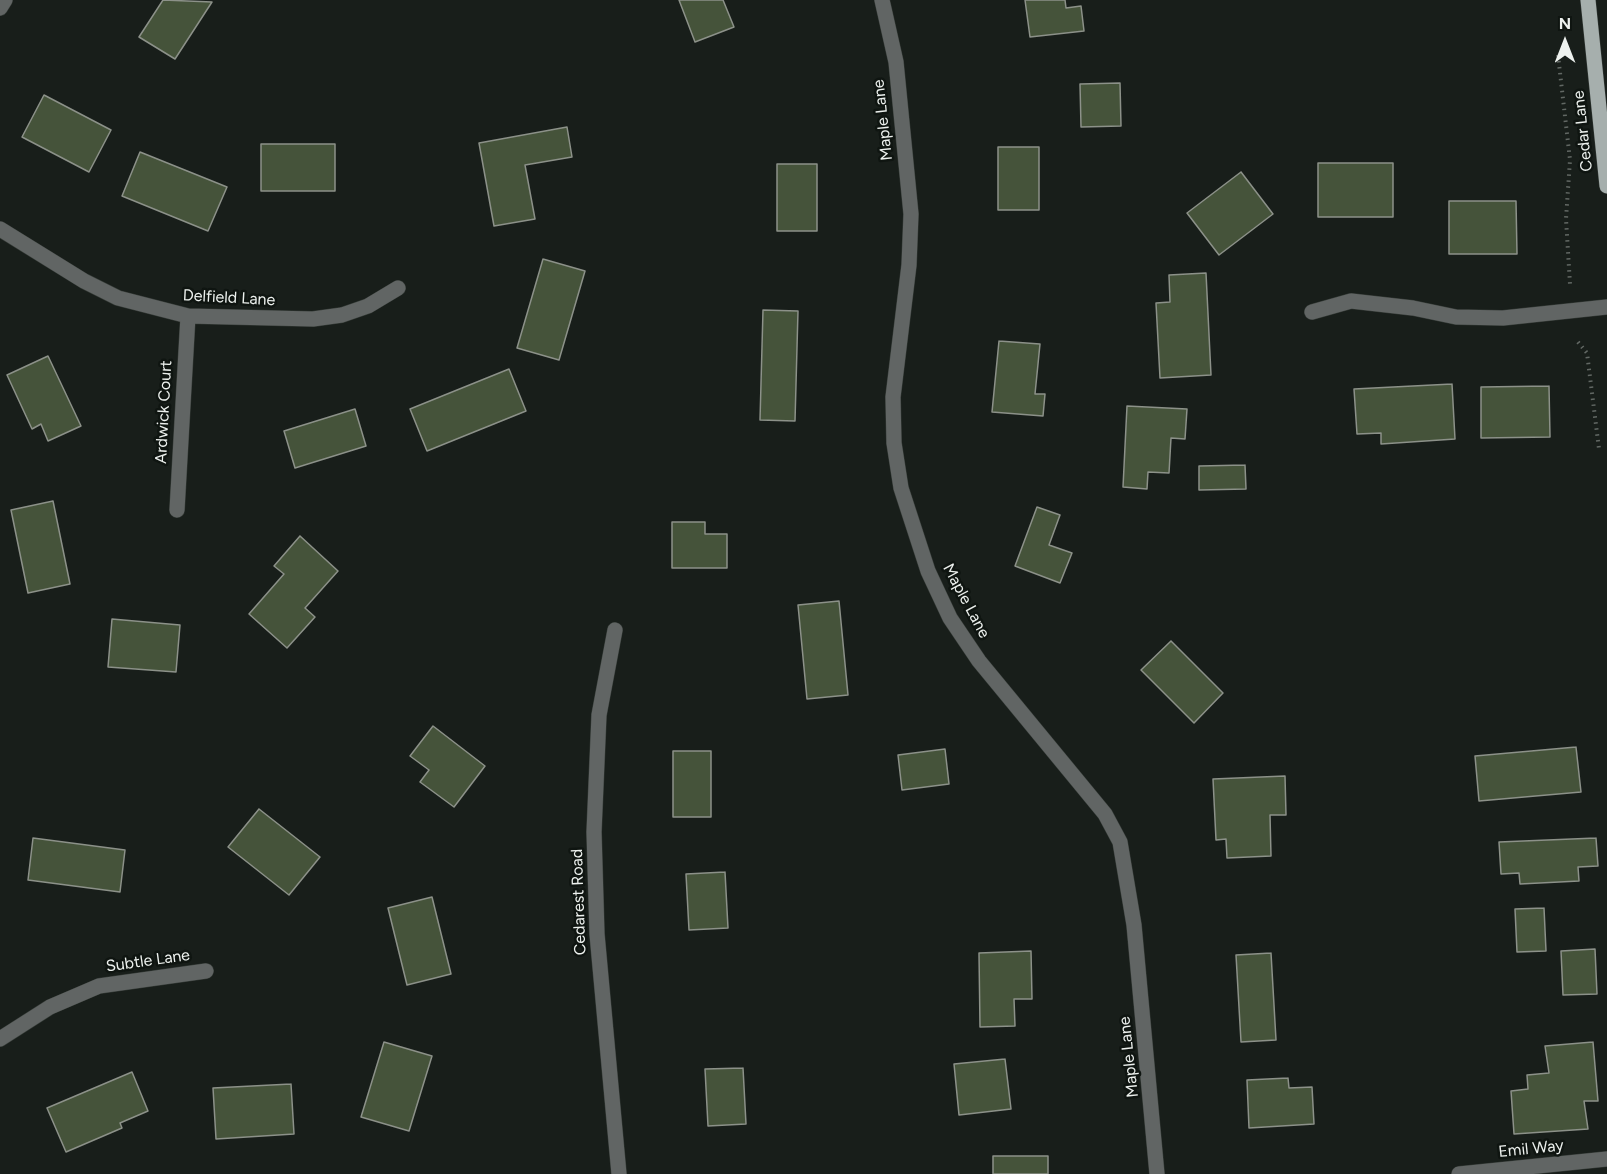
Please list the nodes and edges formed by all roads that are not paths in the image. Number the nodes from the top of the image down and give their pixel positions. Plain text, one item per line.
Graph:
1 (6, 0) edge
2 (882, 0) edge
3 (1588, 0) edge
4 (0, 8) edge
5 (1604, 124) edge
6 (1606, 176) edge
7 (0, 229) edge
8 (398, 288) dead end
9 (1607, 307) edge
10 (1312, 312) dead end
11 (188, 316) junction
12 (177, 510) dead end
13 (615, 630) dead end
14 (206, 972) dead end
15 (0, 1039) edge
16 (1607, 1159) edge
17 (619, 1174) edge
18 (1157, 1174) edge
19 (1459, 1174) edge

1 - 4 street
2 - 18 street, Maple Lane
3 - 5 main road, Cedar Lane
5 - 6 main road, Cedar Lane
7 - 11 street, Delfield Lane
8 - 11 street, Delfield Lane
9 - 10 street
11 - 12 street, Ardwick Court
13 - 17 street, Cedarest Road
14 - 15 street, Subtle Lane
16 - 19 street, Emil Way

